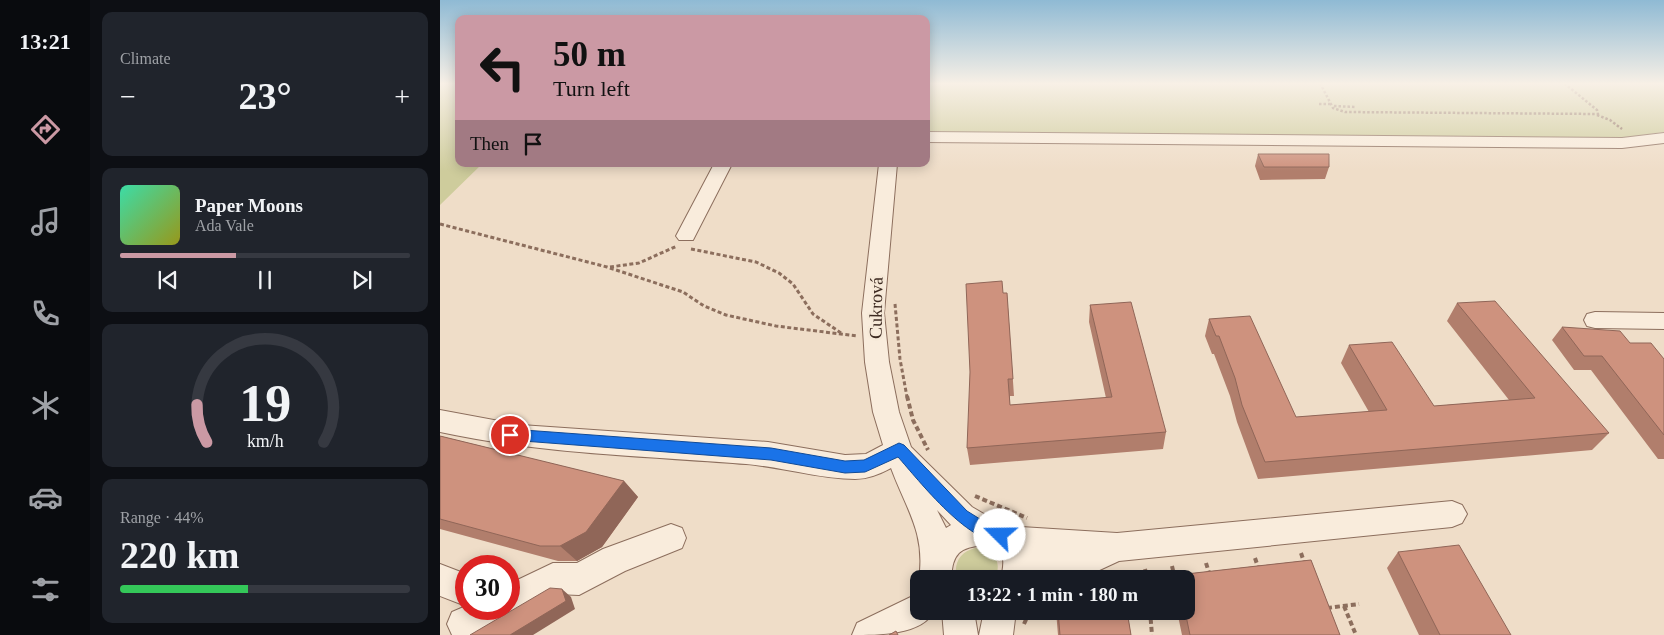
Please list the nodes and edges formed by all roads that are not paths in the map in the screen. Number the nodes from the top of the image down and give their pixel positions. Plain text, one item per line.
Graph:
1 (930, 137) edge
2 (1664, 138) edge
3 (721, 167) edge
4 (888, 167) edge
5 (684, 239) road end
6 (1595, 320) dead end
7 (1664, 321) edge
8 (440, 422) edge
9 (899, 449) junction
10 (1452, 514) dead end
11 (995, 535) junction
12 (671, 538) dead end
13 (1117, 547) junction
14 (929, 570) edge
15 (936, 570) edge
16 (1018, 570) edge
17 (1049, 570) edge
18 (440, 580) edge
19 (455, 586) edge
20 (520, 595) edge
21 (910, 606) edge
22 (959, 620) edge
23 (998, 620) edge
24 (869, 635) edge
25 (961, 635) edge
26 (996, 635) edge

1 - 2 street
3 - 5 street
4 - 9 street, Cukrová
6 - 7 street
8 - 9 street
9 - 11 street, Cukrová
9 - 14 street, Cukrová
10 - 13 street
11 - 13 street
11 - 15 street
11 - 16 street
12 - 20 street
13 - 17 street
18 - 19 street
21 - 24 street
22 - 25 street
23 - 26 street

